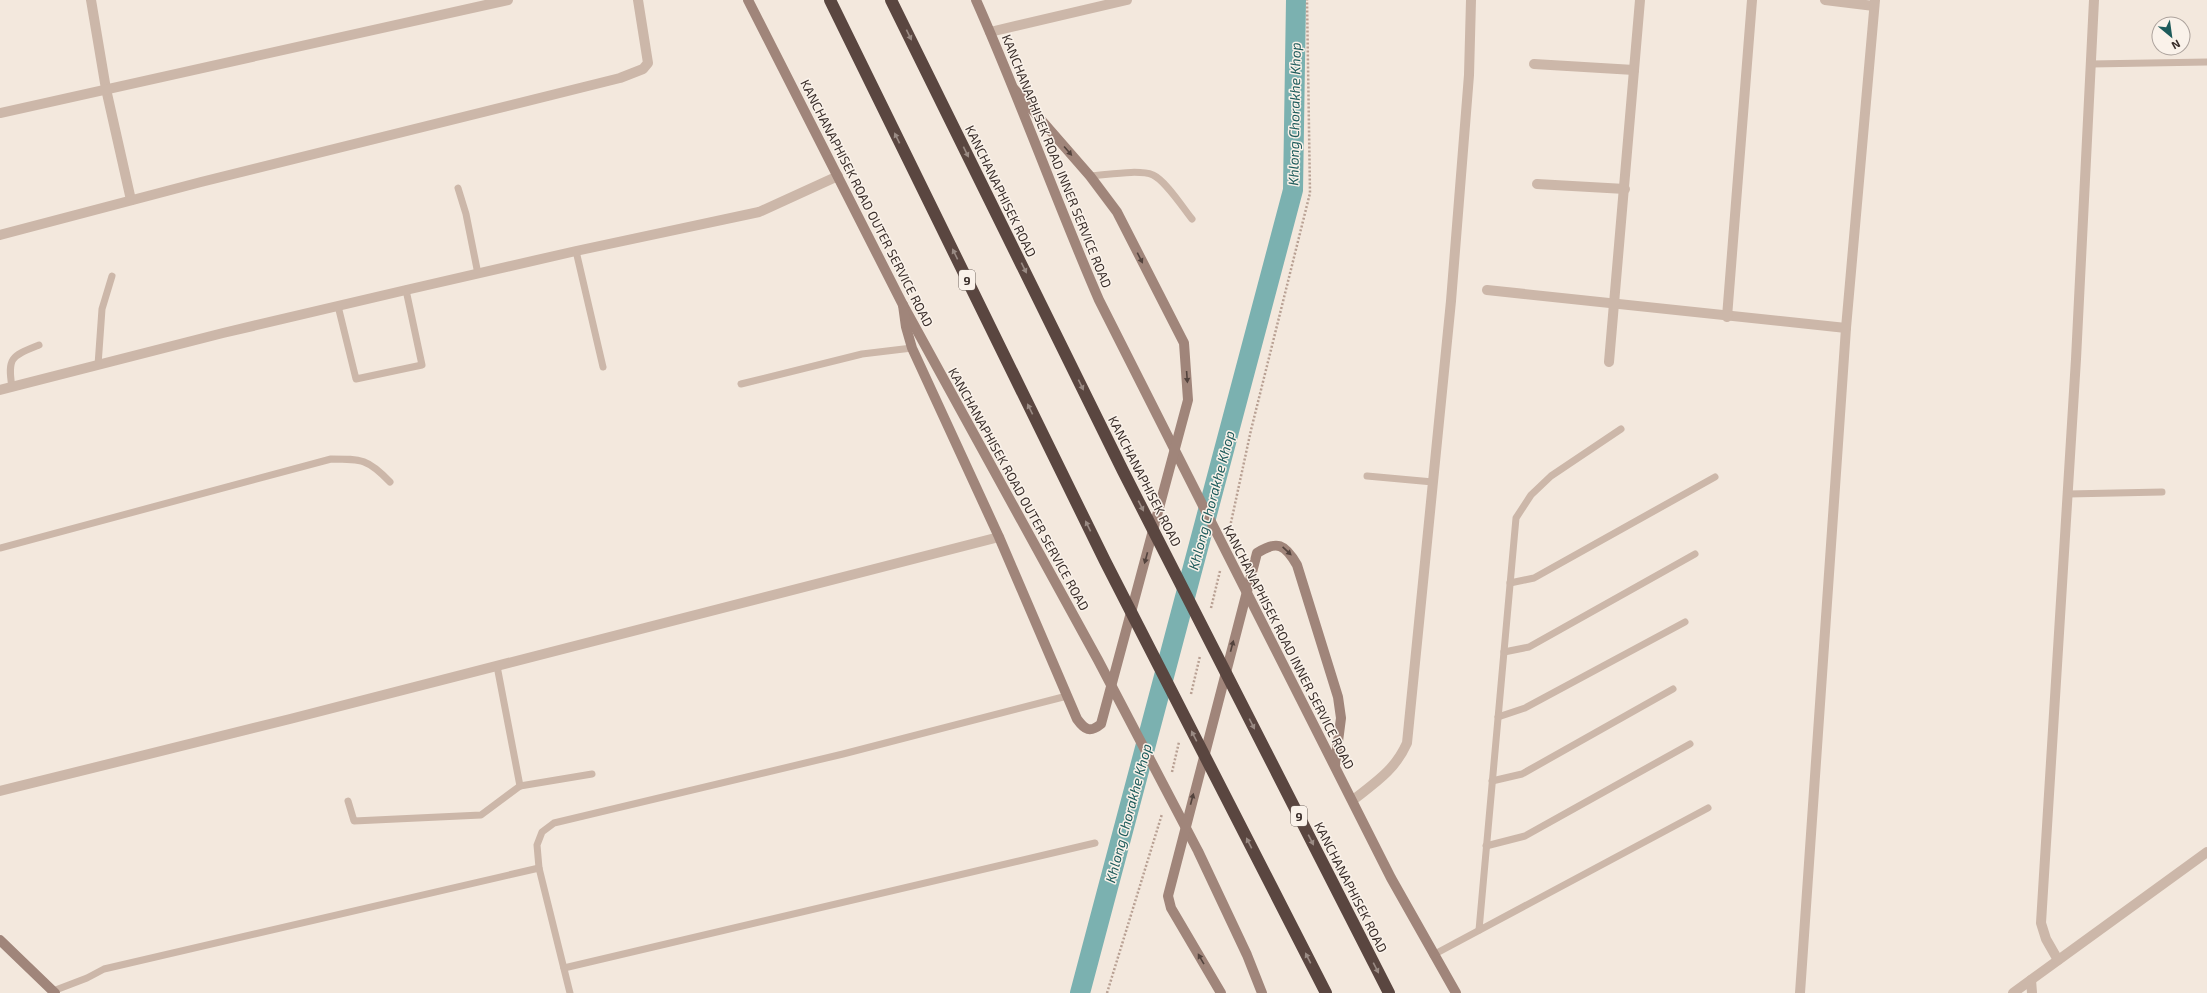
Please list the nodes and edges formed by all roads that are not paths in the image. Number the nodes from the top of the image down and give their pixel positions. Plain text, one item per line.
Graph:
1 (91, 0) edge
2 (508, 0) edge
3 (638, 0) edge
4 (748, 0) edge
5 (830, 0) edge
6 (892, 0) edge
7 (976, 0) edge
8 (1127, 0) edge
9 (1471, 0) edge
10 (1640, 0) edge
11 (1752, 0) edge
12 (1825, 0) edge
13 (2094, 0) edge
14 (1101, 3) edge
15 (1875, 3) edge
16 (990, 32) junction
17 (2207, 62) edge
18 (1534, 64) dead end
19 (2091, 64) junction
20 (1634, 70) junction
21 (106, 89) junction
22 (1015, 90) junction
23 (0, 113) edge
24 (838, 176) junction
25 (1090, 176) junction
26 (1537, 184) dead end
27 (458, 188) dead end
28 (1625, 189) junction
29 (131, 200) junction
30 (1192, 220) dead end
31 (0, 235) edge
32 (576, 251) junction
33 (478, 274) junction
34 (112, 276) dead end
35 (406, 290) junction
36 (1487, 290) dead end
37 (904, 305) junction
38 (1615, 305) junction
39 (338, 306) junction
40 (1727, 316) junction
41 (1846, 328) junction
42 (39, 345) dead end
43 (912, 348) junction
44 (1609, 362) dead end
45 (98, 366) junction
46 (603, 367) dead end
47 (741, 384) dead end
48 (12, 387) junction
49 (0, 390) edge
50 (1621, 429) dead end
51 (1367, 476) dead end
52 (1715, 477) dead end
53 (390, 482) dead end
54 (1433, 482) junction
55 (2162, 492) dead end
56 (2068, 494) junction
57 (999, 537) junction
58 (0, 548) edge
59 (1695, 554) dead end
60 (1510, 583) junction
61 (1685, 622) dead end
62 (1504, 652) junction
63 (497, 666) junction
64 (1673, 689) dead end
65 (1067, 696) junction
66 (1498, 717) junction
67 (1690, 744) dead end
68 (1336, 765) junction
69 (592, 774) dead end
70 (1492, 781) junction
71 (520, 786) junction
72 (0, 791) edge
73 (1353, 800) junction
74 (348, 801) dead end
75 (1708, 808) dead end
76 (1095, 843) dead end
77 (1486, 846) junction
78 (2207, 852) edge
79 (539, 868) junction
80 (1479, 930) junction
81 (0, 940) edge
82 (1433, 955) junction
83 (2058, 960) junction
84 (564, 968) junction
85 (2031, 980) junction
86 (54, 992) edge
87 (570, 993) edge
88 (1220, 993) edge
89 (1262, 993) edge
90 (1326, 993) edge
91 (1389, 993) edge
92 (1456, 993) edge
93 (1800, 993) edge
94 (2013, 993) edge
95 (2032, 993) edge

1 - 21 street
2 - 21 street
3 - 29 street
4 - 24 main road, KANCHANAPHISEK ROAD OUTER SERVICE ROAD
90 -> 5 highway, 9
6 -> 91 highway, KANCHANAPHISEK ROAD / 9
7 - 16 main road, KANCHANAPHISEK ROAD INNER SERVICE ROAD
8 - 14 street
9 - 54 street
10 - 20 street
11 - 40 street
12 - 15 street
13 - 19 street
14 - 16 street
15 - 41 street
16 - 22 main road, KANCHANAPHISEK ROAD INNER SERVICE ROAD
17 - 19 lane
18 - 20 street
19 - 56 street
20 - 28 street
21 - 23 street
21 - 29 street
22 -> 25 main road
22 - 68 main road, KANCHANAPHISEK ROAD INNER SERVICE ROAD
24 - 32 street
24 - 37 main road, KANCHANAPHISEK ROAD OUTER SERVICE ROAD
25 - 30 lane
25 -> 65 main road
26 - 28 street
27 - 33 lane
28 - 38 street
29 - 31 street
32 - 33 street
32 - 46 lane
33 - 35 street
34 - 45 lane
35 - 39 street
35 - 39 lane
36 - 38 street
37 - 43 main road
37 - 89 main road, KANCHANAPHISEK ROAD OUTER SERVICE ROAD
38 - 40 street
38 - 44 street
39 - 45 street
40 - 41 street
41 - 93 street
42 - 48 lane
43 - 47 lane
43 - 57 main road
45 - 48 street
48 - 49 street
50 - 60 lane
51 - 54 lane
52 - 60 lane
53 - 58 lane
54 - 73 street
55 - 56 lane
56 - 83 street
57 - 63 street
57 - 65 main road
59 - 62 lane
60 - 62 lane
61 - 66 lane
62 - 66 lane
63 - 71 lane
63 - 72 street
64 - 70 lane
65 - 79 lane
66 - 70 lane
67 - 77 lane
68 - 73 main road, KANCHANAPHISEK ROAD INNER SERVICE ROAD
88 -> 68 main road
69 - 71 lane
70 - 77 lane
71 - 74 lane
73 - 82 main road, KANCHANAPHISEK ROAD INNER SERVICE ROAD
75 - 80 lane
76 - 84 lane
77 - 80 lane
78 - 83 street
79 - 84 lane
79 - 86 lane
80 - 82 lane
81 - 86 main road
82 - 92 main road, KANCHANAPHISEK ROAD INNER SERVICE ROAD
83 - 85 street
84 - 87 lane
85 - 94 street
85 - 95 street

